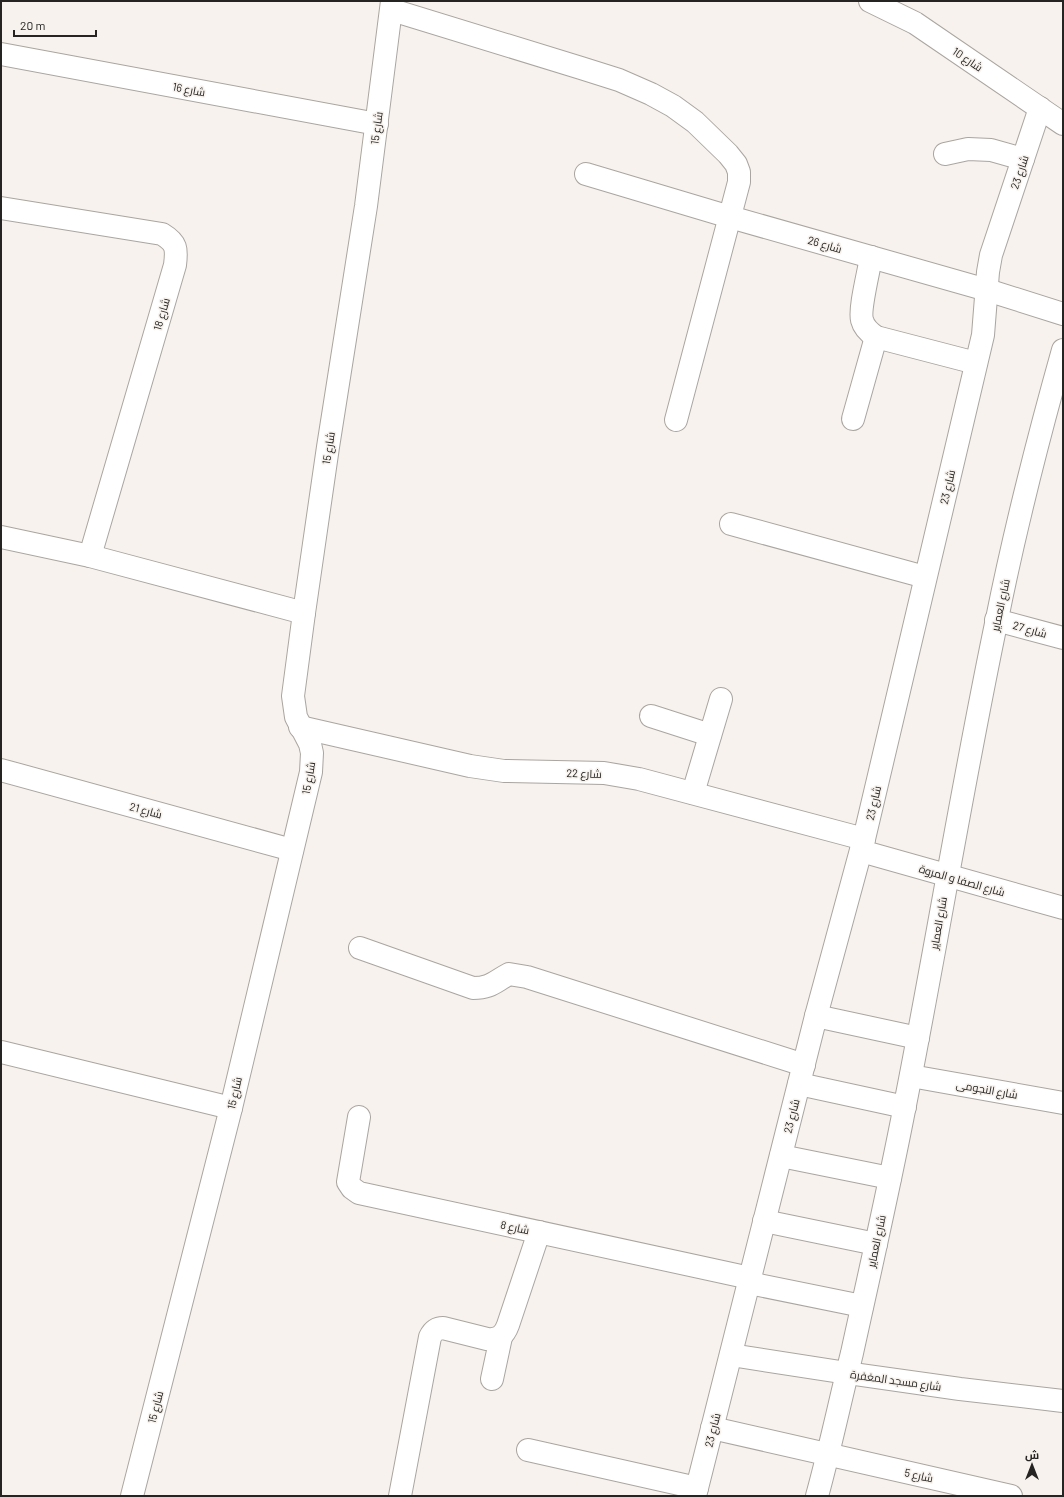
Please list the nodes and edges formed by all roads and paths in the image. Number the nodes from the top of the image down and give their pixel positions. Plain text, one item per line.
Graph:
1 (880, 3) edge
2 (392, 5) edge
3 (1, 54) edge
4 (1040, 108) junction
5 (377, 124) junction
6 (1063, 124) edge
7 (946, 154) dead end
8 (1023, 159) junction
9 (586, 174) dead end
10 (1, 208) edge
11 (730, 217) junction
12 (872, 257) junction
13 (987, 290) junction
14 (1063, 314) edge
15 (876, 338) junction
16 (1063, 350) edge
17 (976, 363) junction
18 (853, 419) dead end
19 (676, 420) dead end
20 (731, 524) dead end
21 (1, 537) edge
22 (90, 556) junction
23 (925, 577) junction
24 (304, 613) junction
25 (996, 620) junction
26 (1063, 638) edge
27 (721, 699) dead end
28 (651, 716) dead end
29 (300, 727) junction
30 (710, 735) junction
31 (1, 770) edge
32 (693, 793) junction
33 (863, 845) junction
34 (292, 850) junction
35 (947, 876) junction
36 (1063, 908) edge
37 (360, 948) dead end
38 (816, 1016) junction
39 (918, 1038) junction
40 (1, 1052) edge
41 (801, 1074) junction
42 (911, 1076) junction
43 (1063, 1103) edge
44 (905, 1107) junction
45 (231, 1108) junction
46 (358, 1117) dead end
47 (781, 1156) junction
48 (890, 1178) junction
49 (764, 1221) junction
50 (539, 1232) junction
51 (876, 1244) junction
52 (749, 1281) junction
53 (862, 1306) junction
54 (501, 1337) junction
55 (731, 1355) junction
56 (847, 1373) junction
57 (492, 1379) dead end
58 (1063, 1401) edge
59 (712, 1428) junction
60 (528, 1450) dead end
61 (828, 1454) junction
62 (696, 1492) edge
63 (132, 1496) edge
64 (400, 1496) edge
65 (817, 1496) edge
66 (1010, 1496) edge

1 - 4 street, شارع 10
2 - 5 street, شارع 15
2 - 11 street
3 - 5 street, شارع 16
4 - 6 street, شارع 10
4 - 8 street, شارع 23
5 - 24 street, شارع 15
7 - 8 street
8 - 13 street, شارع 23
9 - 11 street, شارع 26
10 - 22 street, شارع 18
11 - 12 street, شارع 26
11 - 19 street
12 - 13 street, شارع 26
12 - 15 street
13 - 14 street, شارع 26
13 - 17 street, شارع 23
15 - 17 street
15 - 18 street
16 - 25 street, شارع العماير
17 - 23 street, شارع 23
20 - 23 street
21 - 22 street
22 - 24 street
23 - 33 street, شارع 23
24 - 29 street, شارع 15
25 - 26 street, شارع 27
25 - 35 street, شارع العماير
27 - 30 street
28 - 30 street
29 - 32 street, شارع 22
29 - 34 street, شارع 15
30 - 32 street
31 - 34 street, شارع 21
32 - 33 street, شارع 22
33 - 35 street, شارع الصفا و المروة
33 - 38 street, شارع 23
34 - 45 street, شارع 15
35 - 36 street, شارع الصفا و المروة
35 - 39 street, شارع العماير
37 - 41 street
38 - 39 street
38 - 41 street, شارع 23
39 - 42 street, شارع العماير
40 - 45 street
41 - 44 street
41 - 47 street, شارع 23
42 - 43 street, شارع النجومى
42 - 44 street, شارع العماير
44 - 48 street, شارع العماير
45 - 63 street, شارع 15
46 - 50 street, شارع 8
47 - 48 street
47 - 49 street, شارع 23
48 - 51 street, شارع العماير
49 - 51 street
49 - 52 street, شارع 23
50 - 52 street, شارع 8
50 - 54 street
51 - 53 street, شارع العماير
52 - 53 street, شارع 8
52 - 55 street, شارع 23
53 - 56 street, شارع العماير
54 - 57 street
54 - 64 street
55 - 56 street, شارع مسجد المغفرة
55 - 59 street, شارع 23
56 - 58 street, شارع مسجد المغفرة
56 - 61 street, شارع العماير
59 - 61 street, شارع 5
59 - 62 street, شارع 23
60 - 62 street
61 - 65 street, شارع العماير
61 - 66 street, شارع 5

